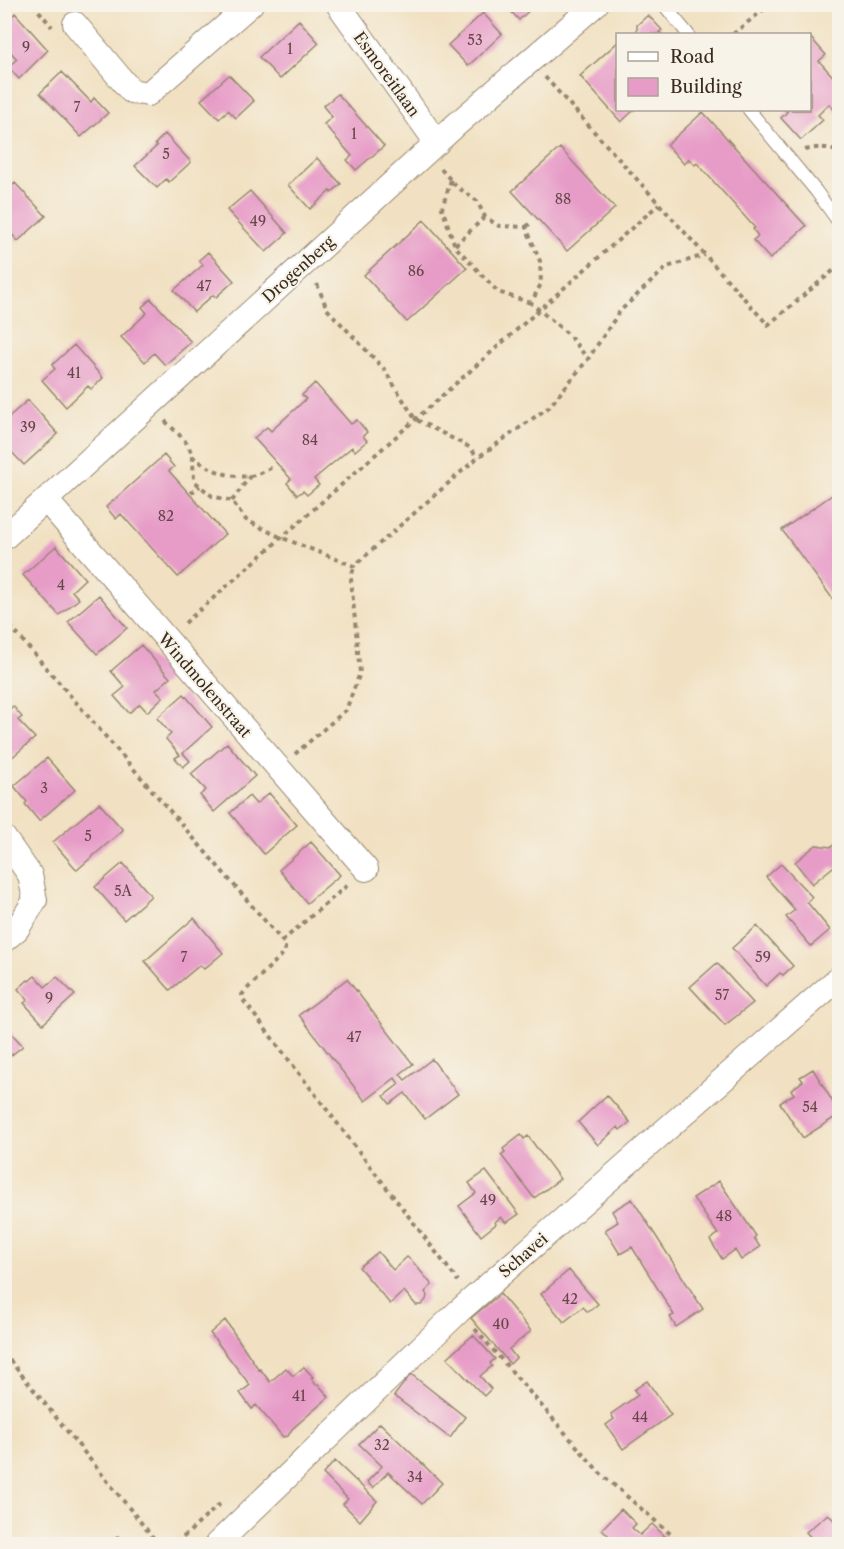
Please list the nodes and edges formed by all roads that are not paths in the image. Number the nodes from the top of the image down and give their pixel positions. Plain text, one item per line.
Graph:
1 (251, 4) edge
2 (338, 4) edge
3 (596, 4) edge
4 (663, 4) edge
5 (75, 24) dead end
6 (687, 33) edge
7 (750, 111) edge
8 (431, 148) junction
9 (840, 224) edge
10 (46, 500) junction
11 (9, 525) edge
12 (4, 838) edge
13 (366, 869) road end
14 (4, 940) edge
15 (840, 977) edge
16 (217, 1545) edge

1 - 5 street
2 - 8 street, Esmoreitlaan
3 - 8 street, Drogenberg
4 - 6 lane
7 - 9 lane
8 - 10 street, Drogenberg
10 - 11 street, Drogenberg
10 - 13 street, Windmolenstraat
12 - 14 street
15 - 16 street, Schavei

